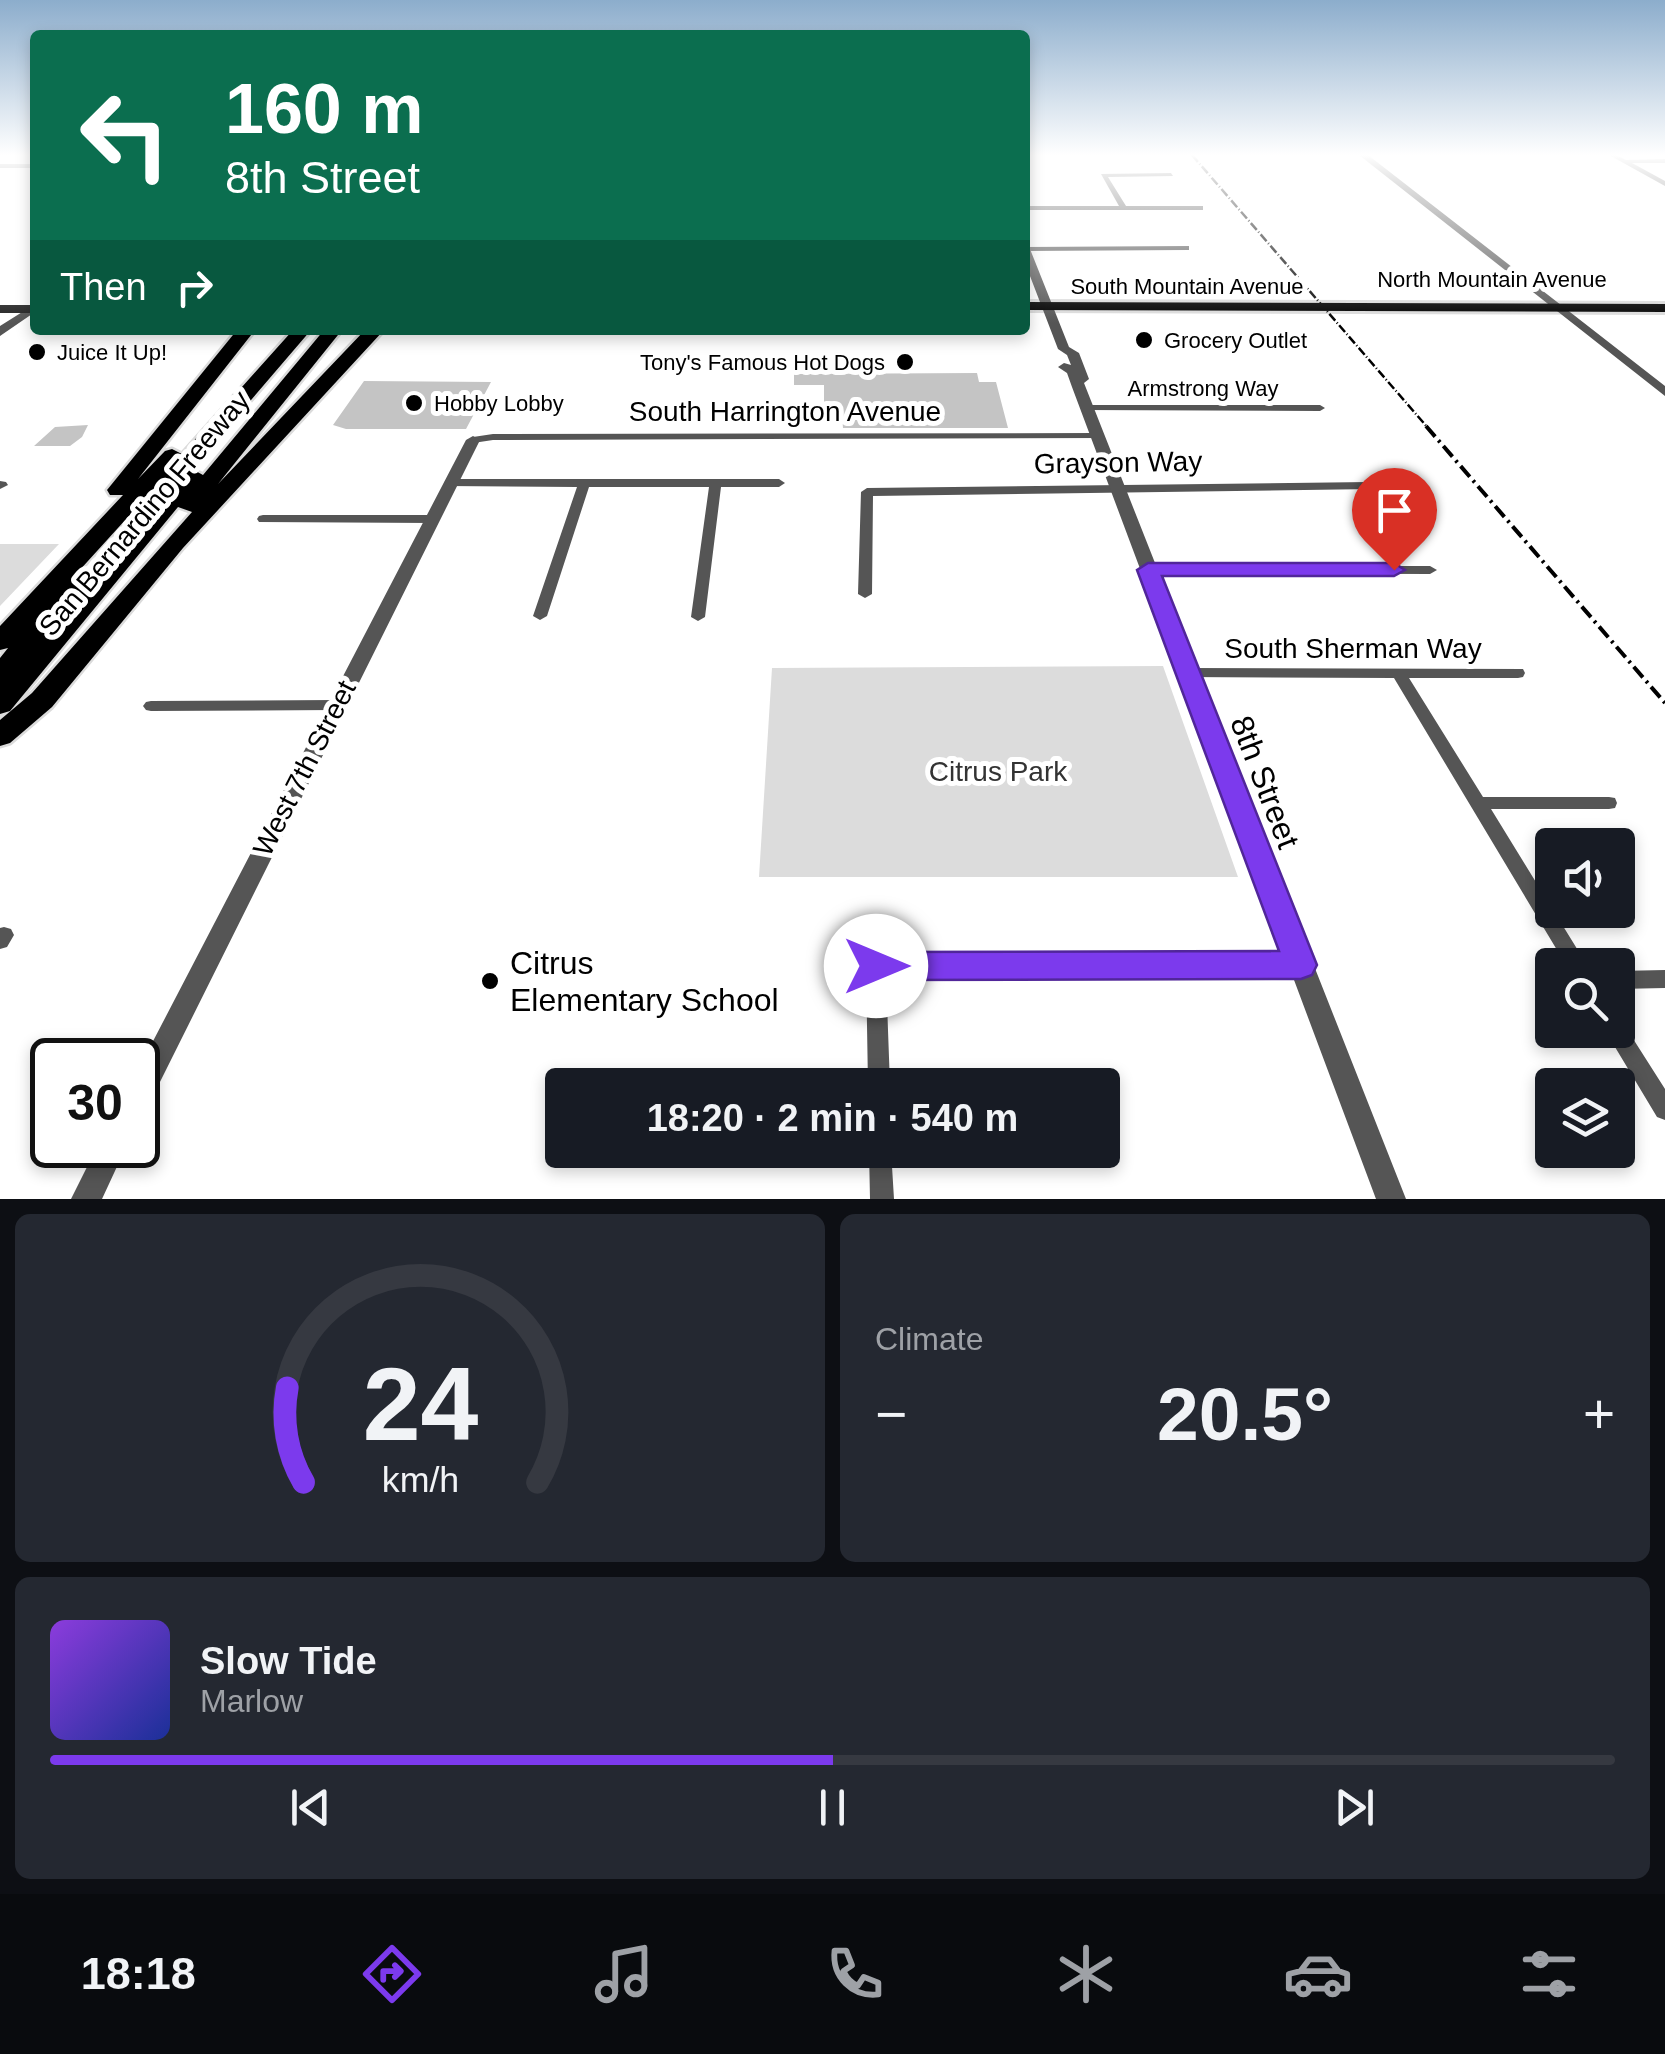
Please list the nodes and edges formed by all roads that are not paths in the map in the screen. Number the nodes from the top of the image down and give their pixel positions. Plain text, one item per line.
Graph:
1 (1434, 211) edge
2 (1186, 248) dead end
3 (1030, 249) edge
4 (1030, 261) edge
5 (0, 305) edge
6 (1180, 305) junction
7 (1322, 305) junction
8 (1427, 305) junction
9 (1554, 305) junction
10 (1665, 305) edge
11 (1030, 306) edge
12 (1048, 306) junction
13 (30, 307) edge
14 (30, 310) edge
15 (0, 332) edge
16 (242, 335) edge
17 (281, 335) edge
18 (298, 335) edge
19 (311, 335) edge
20 (329, 335) edge
21 (370, 335) edge
22 (236, 385) junction
23 (1665, 392) edge
24 (1083, 398) junction
25 (1320, 408) dead end
26 (1098, 436) junction
27 (473, 440) joint
28 (450, 483) junction
29 (584, 483) junction
30 (715, 483) junction
31 (778, 484) dead end
32 (206, 486) junction
33 (1116, 486) junction
34 (1369, 486) dead end
35 (262, 519) dead end
36 (431, 519) junction
37 (121, 536) junction
38 (115, 569) junction
39 (1148, 570) junction
40 (1430, 570) dead end
41 (865, 594) dead end
42 (540, 616) dead end
43 (698, 617) dead end
44 (0, 627) edge
45 (0, 642) edge
46 (1188, 673) junction
47 (1398, 673) junction
48 (1518, 673) dead end
49 (0, 675) edge
50 (0, 704) edge
51 (336, 705) junction
52 (151, 706) dead end
53 (0, 734) edge
54 (1478, 803) junction
55 (1609, 803) dead end
56 (1567, 948) edge
57 (1301, 965) junction
58 (1635, 980) edge
59 (1665, 980) edge
60 (1627, 1048) edge
61 (160, 1053) edge
62 (879, 1068) edge
63 (1665, 1109) edge
64 (102, 1168) edge
65 (881, 1168) edge
66 (86, 1199) edge
67 (882, 1199) edge
68 (1391, 1199) edge

1 - 9 street
2 - 3 street
4 - 12 street
5 - 13 main road
6 - 7 main road, South Mountain Avenue
6 - 7 main road, South Mountain Avenue
6 - 12 main road, South Mountain Avenue
6 - 12 main road, South Mountain Avenue
7 - 8 main road, North Mountain Avenue
7 - 8 main road, North Mountain Avenue
8 - 9 main road, North Mountain Avenue
8 - 9 main road, North Mountain Avenue
9 - 10 main road, North Mountain Avenue
9 - 10 main road, North Mountain Avenue
9 - 23 street
11 - 12 main road, South Mountain Avenue
12 - 24 street, 8th Street
14 - 15 street
16 - 44 highway
17 - 22 highway, San Bernardino Freeway
18 - 37 highway
19 - 38 highway
20 - 32 highway, San Bernardino Freeway
21 - 53 highway
22 - 37 highway
22 - 45 highway, San Bernardino Freeway
24 - 25 street, Armstrong Way
24 - 26 street, 8th Street
26 - 27 street, South Harrington Avenue
26 - 33 street, 8th Street
27 - 28 street, West 7th Street
28 - 29 street
28 - 36 street, West 7th Street
29 - 30 street
29 - 42 street
30 - 31 street
30 - 43 street
32 - 38 highway
32 - 53 highway, San Bernardino Freeway
33 - 34 street, Grayson Way
33 - 39 street, 8th Street
33 - 41 street, Grayson Way
35 - 36 street
36 - 51 street, West 7th Street
37 - 49 highway
38 - 50 highway
39 - 40 street
39 - 46 street, 8th Street
46 - 47 street, South Sherman Way
46 - 57 street, 8th Street
47 - 48 street, South Sherman Way
47 - 54 street
51 - 52 street
51 - 61 street, West 7th Street
54 - 55 street
54 - 56 street
57 - 62 street
57 - 68 street, 8th Street
58 - 59 street
60 - 63 street
64 - 66 street
65 - 67 street

